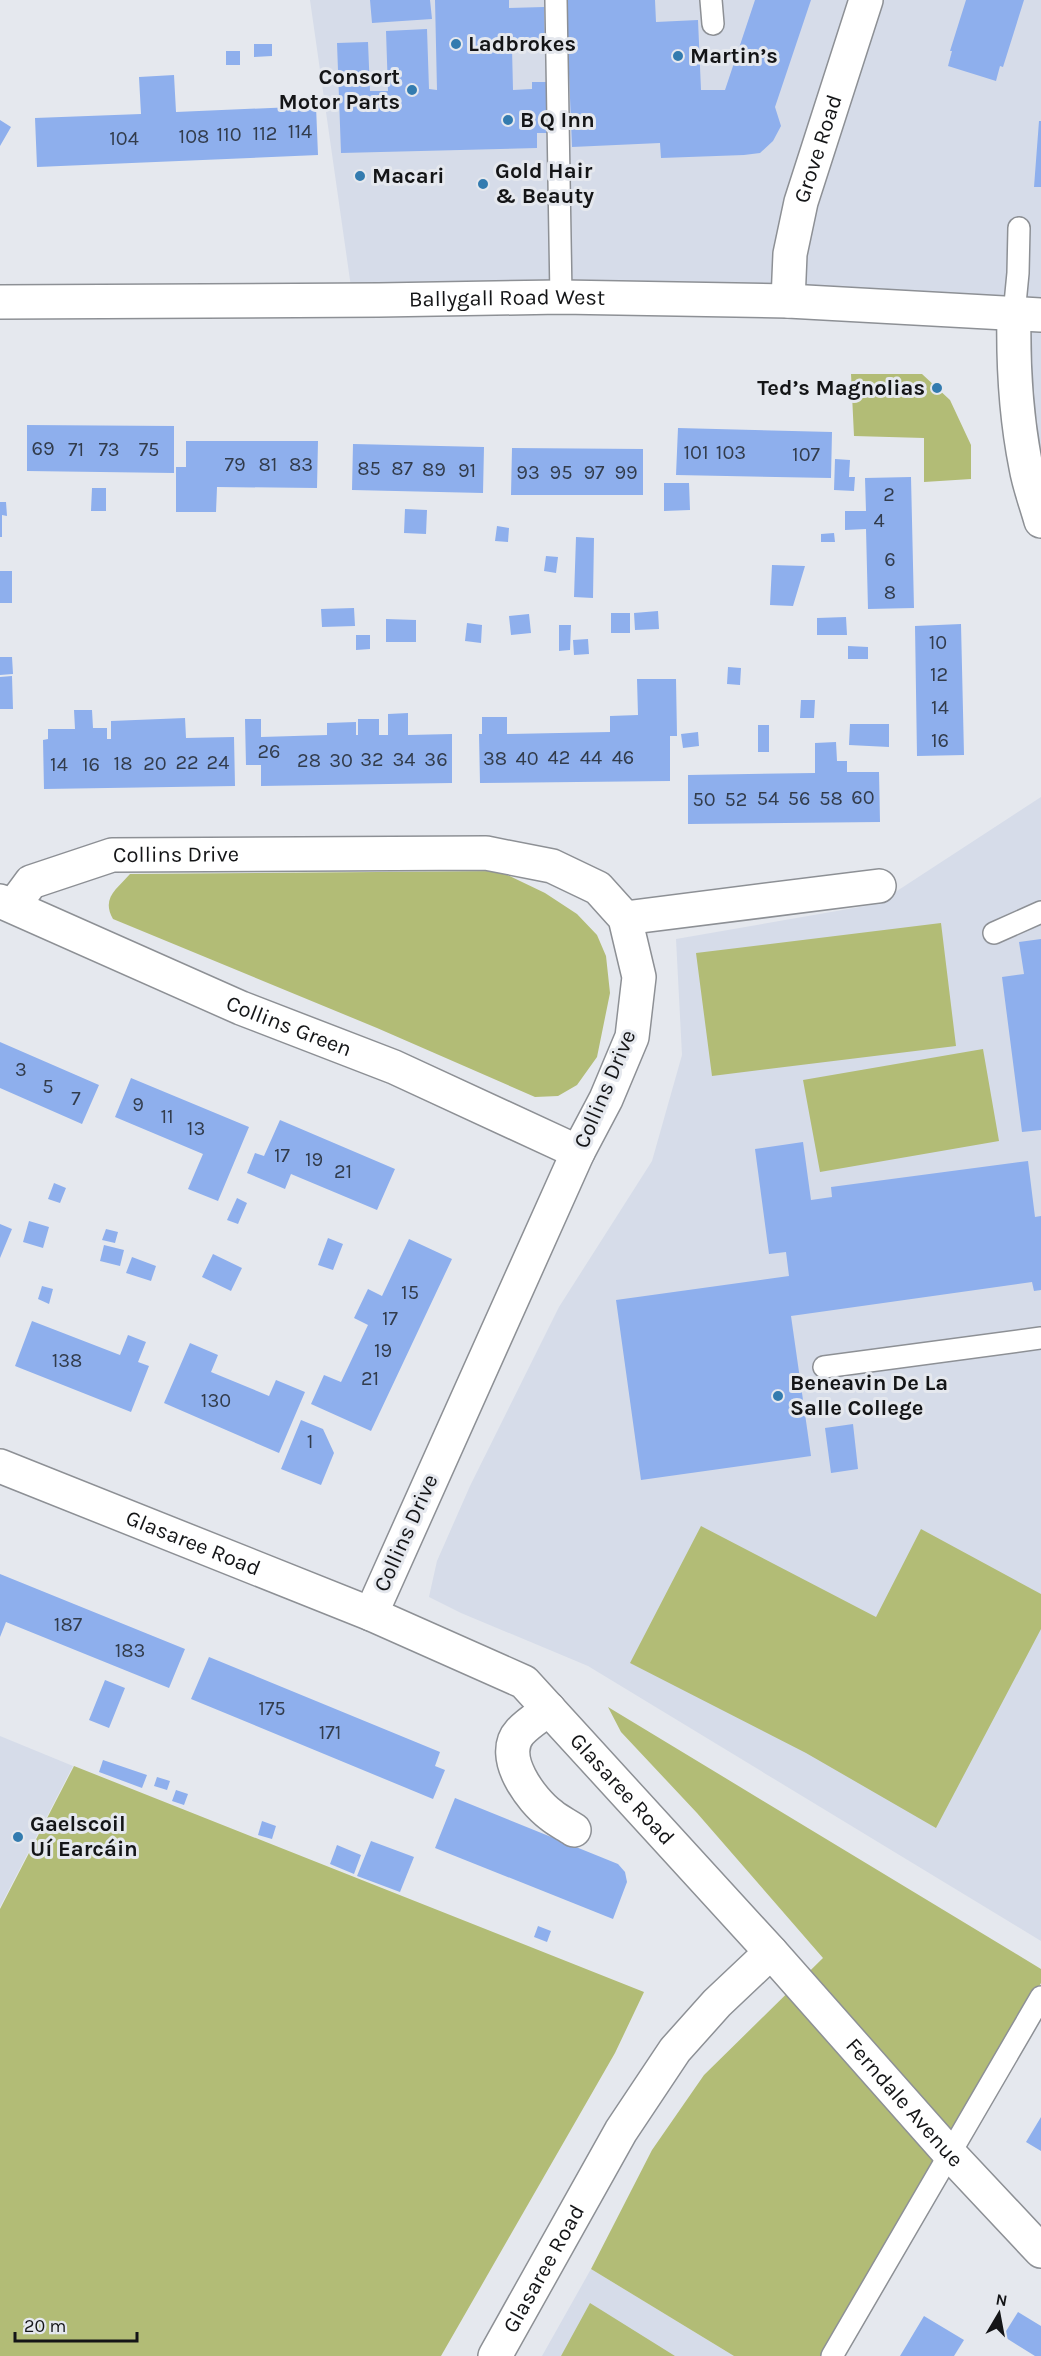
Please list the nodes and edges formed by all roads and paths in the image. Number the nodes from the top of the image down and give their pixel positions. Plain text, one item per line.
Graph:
1 (556, 0) edge
2 (711, 0) edge
3 (866, 0) edge
4 (713, 24) dead end
5 (1019, 228) dead end
6 (561, 297) junction
7 (788, 301) junction
8 (0, 302) edge
9 (1028, 314) edge
10 (1041, 521) edge
11 (879, 886) dead end
12 (7, 903) edge
13 (1041, 912) edge
14 (626, 918) junction
15 (994, 933) dead end
16 (578, 1152) junction
17 (1041, 1338) edge
18 (824, 1367) dead end
19 (0, 1466) edge
20 (370, 1614) junction
21 (549, 1709) junction
22 (574, 1830) dead end
23 (771, 1952) junction
24 (1041, 1997) edge
25 (950, 2153) junction
26 (1041, 2251) edge
27 (495, 2356) edge
28 (832, 2356) edge

1 - 6 lane
2 - 4 lane
3 - 7 street, Grove Road
5 - 9 lane
6 - 7 street, Ballygall Road West
6 - 8 street, Ballygall Road West
7 - 9 street, Ballygall Road West
9 - 10 street
11 - 14 street
12 - 14 street, Collins Drive
12 - 16 street, Collins Green
13 - 15 lane
14 - 16 street, Collins Drive
16 - 20 street, Collins Drive
17 - 18 lane
19 - 20 street, Glasaree Road
20 - 21 street, Glasaree Road
21 - 22 street
21 - 23 street, Glasaree Road
23 - 25 street, Ferndale Avenue
23 - 27 street, Glasaree Road
24 - 25 lane
25 - 26 street, Ferndale Avenue
25 - 28 lane

